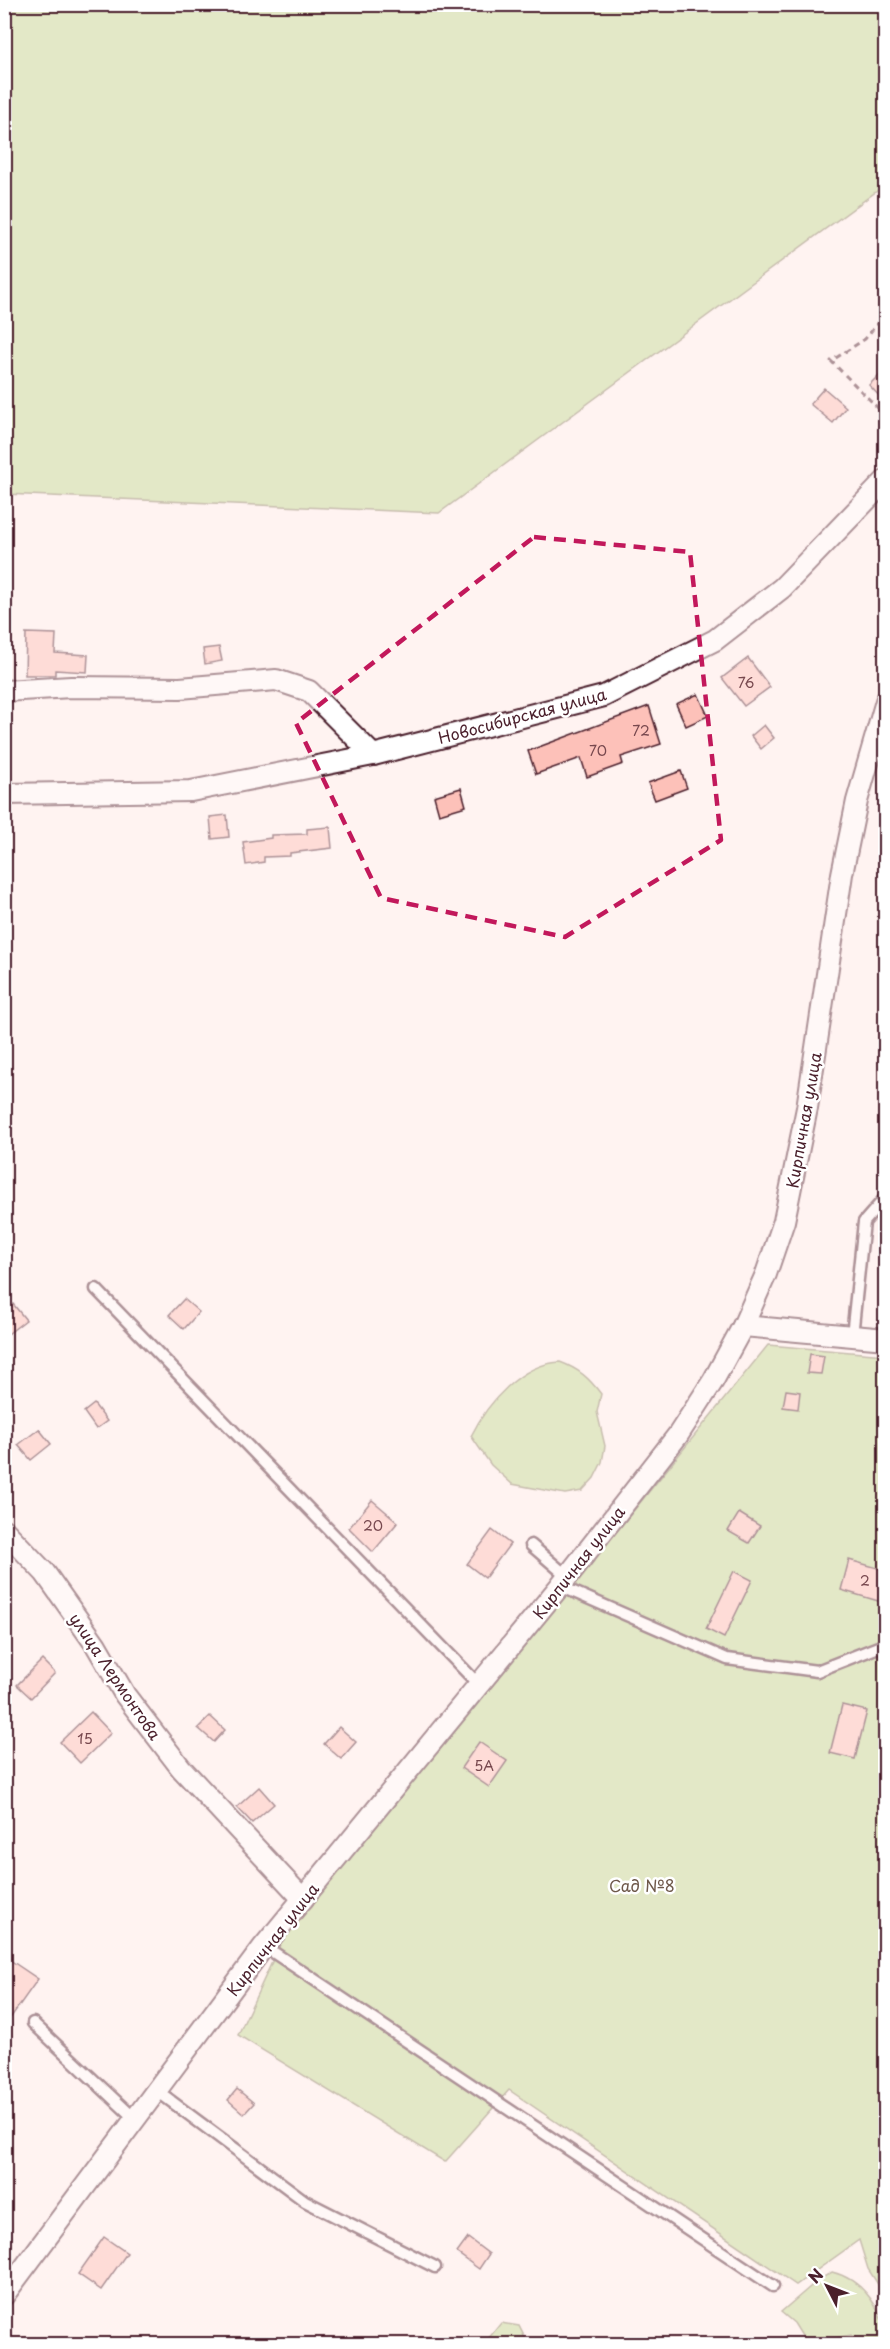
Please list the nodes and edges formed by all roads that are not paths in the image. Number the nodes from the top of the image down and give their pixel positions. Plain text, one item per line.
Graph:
1 (885, 480) edge
2 (4, 691) edge
3 (885, 701) edge
4 (373, 755) junction
5 (4, 794) edge
6 (885, 1197) edge
7 (96, 1289) dead end
8 (743, 1326) junction
9 (852, 1336) junction
10 (885, 1339) edge
11 (4, 1530) edge
12 (531, 1545) dead end
13 (564, 1582) junction
14 (885, 1644) edge
15 (479, 1685) junction
16 (303, 1899) junction
17 (264, 1946) junction
18 (33, 2023) dead end
19 (156, 2090) junction
20 (134, 2118) junction
21 (435, 2267) dead end
22 (773, 2286) dead end
23 (4, 2295) edge

1 - 4 street, Новосибирская улица
2 - 4 street
3 - 8 street, Кирпичная улица
4 - 5 street, Новосибирская улица
6 - 9 lane
7 - 15 lane
8 - 9 street
8 - 13 street, Кирпичная улица
9 - 10 street
11 - 16 street, улица Лермонтова
12 - 13 lane
13 - 14 lane
13 - 15 street, Кирпичная улица
15 - 16 street, Кирпичная улица
16 - 17 street, Кирпичная улица
17 - 19 street, Кирпичная улица
17 - 22 lane
18 - 20 lane
19 - 20 street, Кирпичная улица
19 - 21 lane
20 - 23 street, Кирпичная улица

